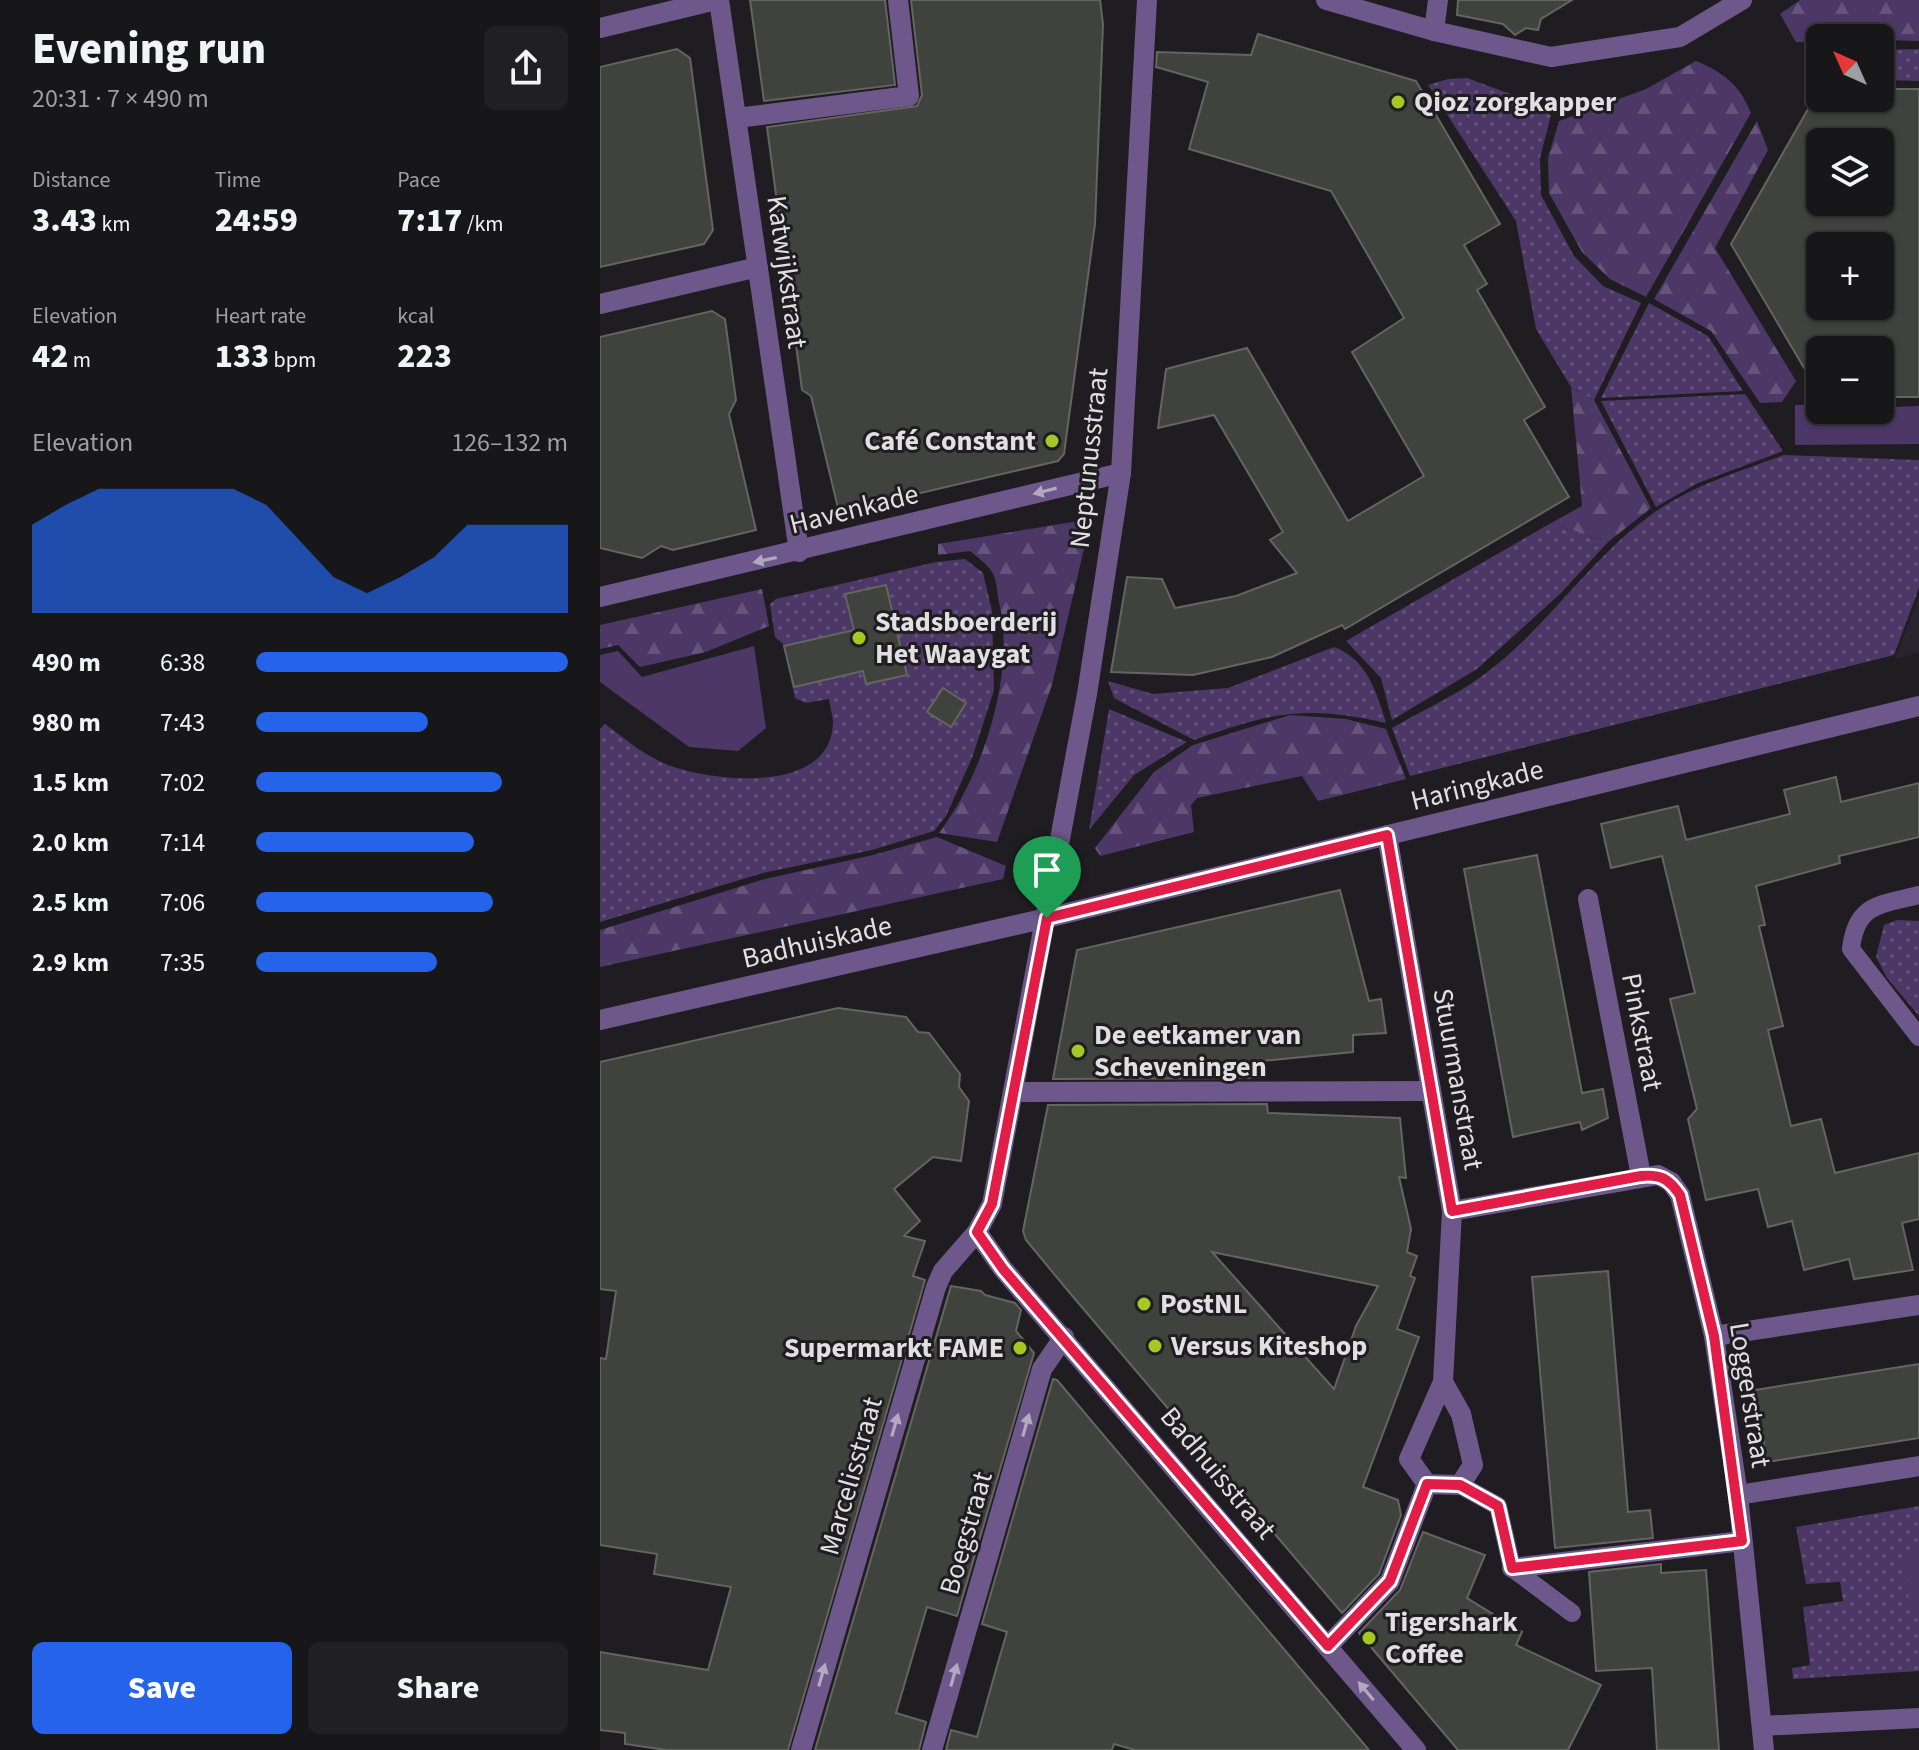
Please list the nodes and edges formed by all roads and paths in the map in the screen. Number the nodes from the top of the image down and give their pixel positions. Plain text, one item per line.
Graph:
1 (718, 0) edge
2 (898, 0) edge
3 (1147, 0) edge
4 (1326, 0) edge
5 (1438, 0) edge
6 (1742, 0) edge
7 (600, 28) edge
8 (1434, 31) junction
9 (737, 118) junction
10 (758, 267) junction
11 (600, 304) edge
12 (1121, 473) junction
13 (799, 552) junction
14 (600, 597) edge
15 (1919, 706) edge
16 (1387, 835) junction
17 (1919, 895) edge
18 (1588, 899) dead end
19 (1047, 918) junction
20 (600, 1020) edge
21 (1919, 1037) edge
22 (1431, 1091) junction
23 (1015, 1092) junction
24 (1641, 1176) junction
25 (1452, 1211) junction
26 (977, 1232) junction
27 (1919, 1305) edge
28 (1714, 1336) junction
29 (1064, 1337) junction
30 (1443, 1382) junction
31 (1919, 1466) edge
32 (1427, 1484) junction
33 (1460, 1485) junction
34 (1738, 1495) junction
35 (1742, 1541) junction
36 (1512, 1568) junction
37 (1572, 1613) dead end
38 (1328, 1646) junction
39 (1919, 1718) edge
40 (1762, 1726) junction
41 (801, 1750) edge
42 (932, 1750) edge
43 (1416, 1750) edge
44 (1764, 1750) edge

1 - 7 street
1 - 9 street, Katwijkstraat
2 - 9 street
3 - 12 street, Neptunusstraat
4 - 8 street
5 - 8 street
6 - 8 street
9 - 10 street, Katwijkstraat
10 - 11 street
10 - 13 street, Katwijkstraat
12 -> 13 street, Havenkade
12 - 19 street, Neptunusstraat
13 -> 14 street, Havenkade
15 - 16 street, Haringkade
16 - 19 street, Haringkade
16 - 22 street, Stuurmanstraat
17 - 21 lane
18 - 24 street, Pinkstraat
19 - 20 street, Badhuiskade
19 - 23 street, Marcelisstraat
22 - 23 street
22 - 25 street, Stuurmanstraat
23 - 26 street, Marcelisstraat
24 - 25 street
24 - 28 street, Loggerstraat
25 - 30 street, Stuurmanstraat
26 - 29 street, Badhuisstraat
41 -> 26 street, Marcelisstraat
27 - 28 street
28 - 34 street, Loggerstraat
29 - 38 street, Badhuisstraat
42 -> 29 street, Boegstraat
30 - 32 street, Stuurmanstraat
30 - 33 street
31 - 34 street
32 - 33 street
32 - 38 street
33 - 36 lane
34 - 35 street, Loggerstraat
35 - 36 street
35 - 40 street, Loggerstraat
36 - 37 lane
43 -> 38 street, Badhuisstraat
39 - 40 street
40 - 44 street, Loggerstraat

